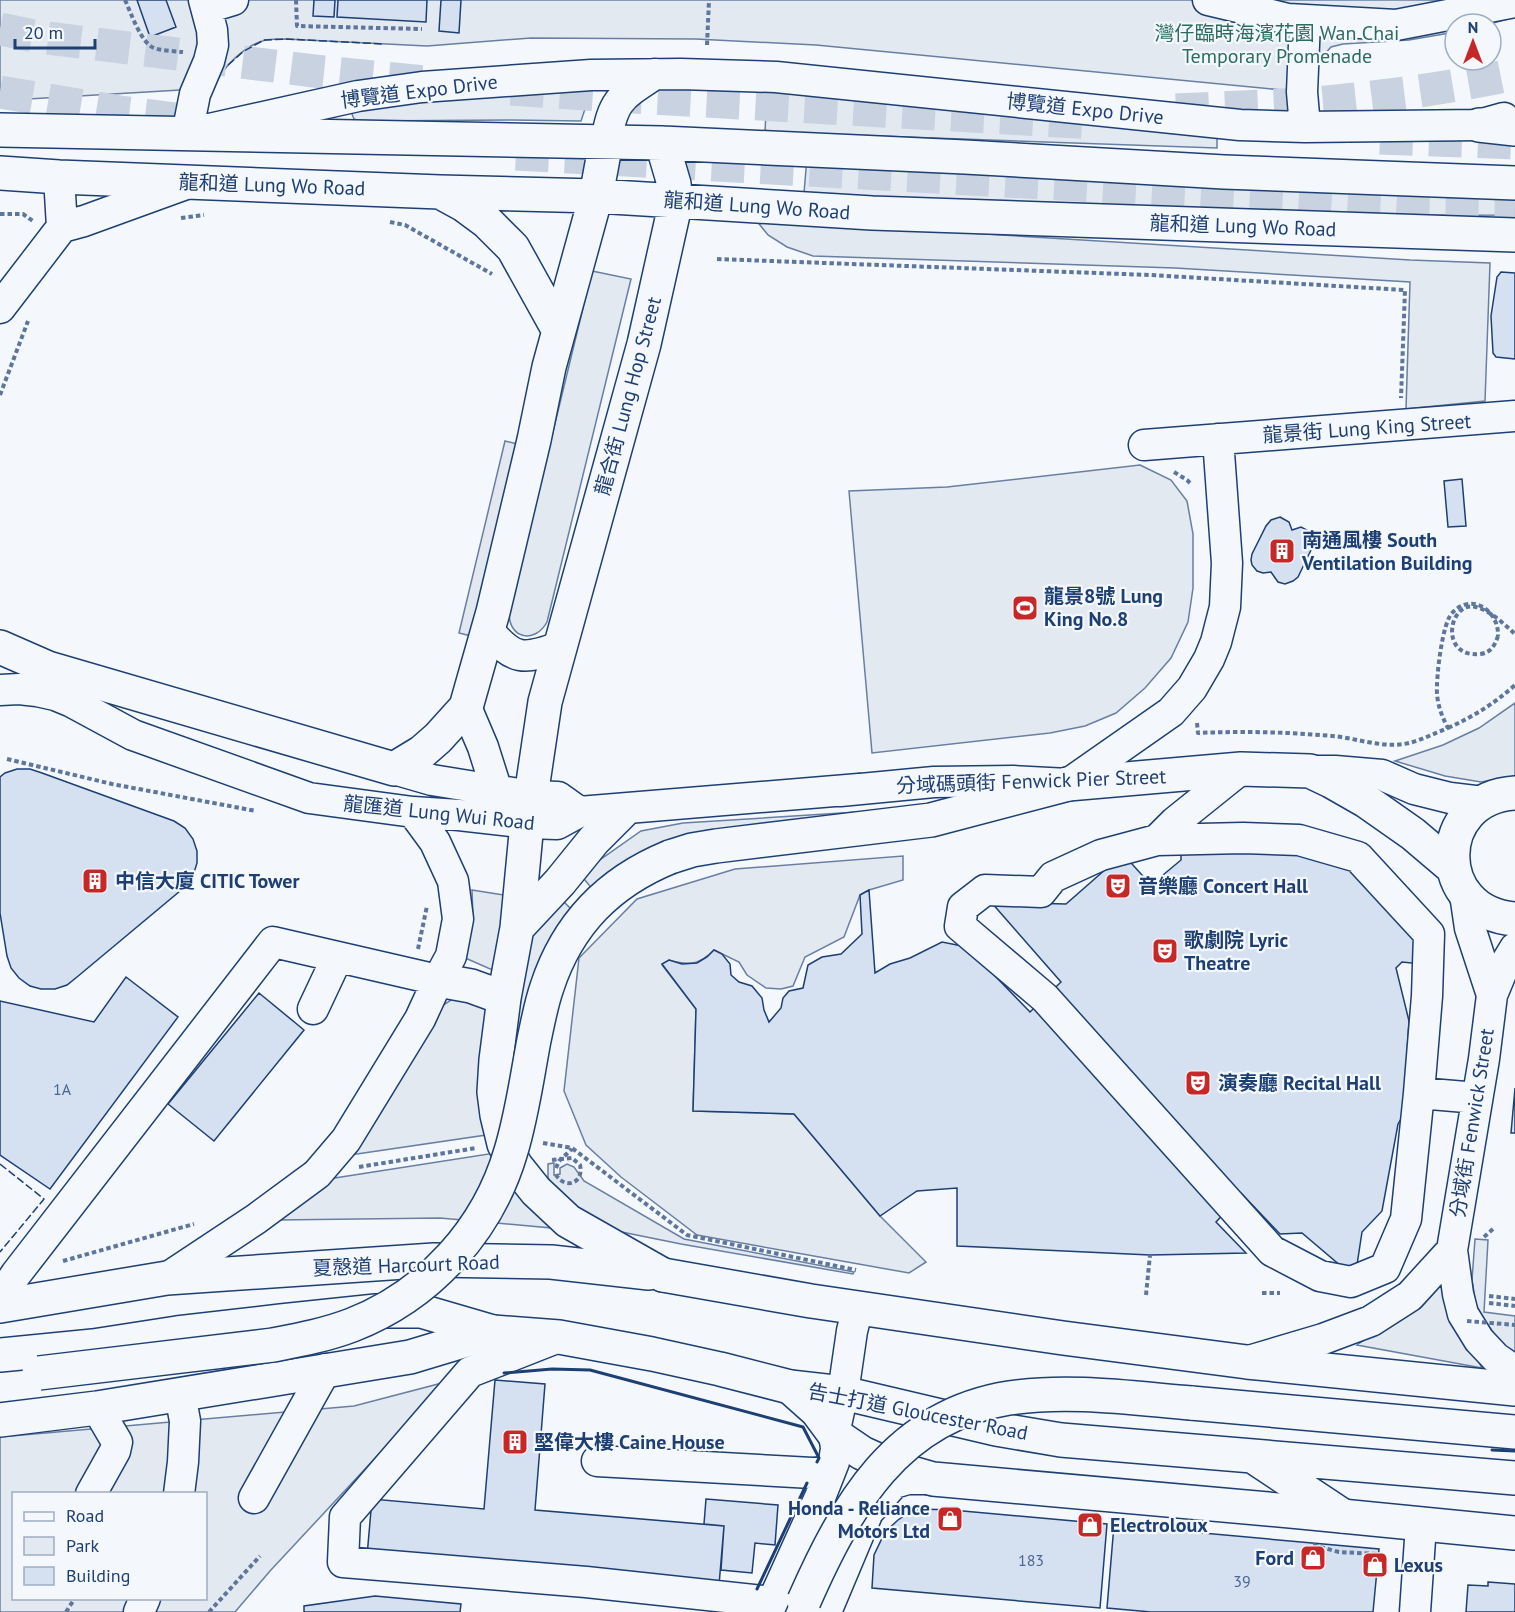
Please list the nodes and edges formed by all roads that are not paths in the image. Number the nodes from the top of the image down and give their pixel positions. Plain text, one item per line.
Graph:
1 (1208, 0) edge
2 (1515, 2) edge
3 (215, 3) edge
4 (1305, 21) junction
5 (655, 74) junction
6 (1515, 116) edge
7 (1479, 124) junction
8 (1305, 127) junction
9 (1515, 129) edge
10 (0, 130) edge
11 (187, 134) junction
12 (606, 142) junction
13 (662, 143) junction
14 (0, 173) edge
15 (59, 177) junction
16 (193, 182) junction
17 (1515, 183) edge
18 (440, 192) junction
19 (596, 196) junction
20 (676, 201) junction
21 (62, 227) junction
22 (1515, 235) edge
23 (0, 308) edge
24 (558, 329) junction
25 (1515, 416) edge
26 (1218, 439) junction
27 (1144, 445) dead end
28 (488, 630) junction
29 (0, 647) edge
30 (560, 647) junction
31 (0, 690) edge
32 (466, 707) junction
33 (394, 769) junction
34 (1241, 769) junction
35 (1310, 771) junction
36 (1068, 783) junction
37 (859, 789) junction
38 (497, 790) junction
39 (1515, 793) edge
40 (1483, 802) junction
41 (686, 804) dead end
42 (413, 812) junction
43 (579, 812) junction
44 (622, 812) joint
45 (522, 813) junction
46 (1157, 840) junction
47 (1459, 881) junction
48 (1515, 918) edge
49 (517, 928) junction
50 (1515, 948) edge
51 (337, 958) junction
52 (425, 978) junction
53 (1492, 995) junction
54 (504, 998) junction
55 (313, 1009) dead end
56 (1419, 1093) junction
57 (1477, 1098) junction
58 (1452, 1250) junction
59 (663, 1275) junction
60 (167, 1278) junction
61 (0, 1298) edge
62 (0, 1306) edge
63 (858, 1307) junction
64 (493, 1332) junction
65 (559, 1337) junction
66 (0, 1355) edge
67 (1247, 1362) junction
68 (326, 1369) junction
69 (1515, 1371) edge
70 (0, 1378) edge
71 (790, 1387) junction
72 (1515, 1389) edge
73 (843, 1393) junction
74 (180, 1394) junction
75 (97, 1408) junction
76 (0, 1420) edge
77 (1515, 1432) edge
78 (834, 1434) junction
79 (1252, 1456) junction
80 (597, 1461) dead end
81 (1515, 1478) edge
82 (933, 1479) junction
83 (826, 1484) junction
84 (92, 1492) edge
85 (179, 1492) edge
86 (254, 1498) dead end
87 (868, 1512) junction
88 (1343, 1516) junction
89 (1421, 1525) junction
90 (1515, 1533) edge
91 (780, 1609) edge
92 (826, 1612) edge
93 (1415, 1612) edge

1 - 4 street
2 - 4 street
3 - 11 street
4 - 8 street
5 - 8 street, 博覽道 Expo Drive
5 - 11 street, 博覽道 Expo Drive
5 - 12 street
6 - 7 street, 博覽道 Expo Drive
7 - 8 street, 博覽道 Expo Drive
7 - 9 main road
10 - 11 main road
11 - 12 main road
12 - 13 main road
12 - 19 main road
13 - 17 main road
13 - 20 main road, 龍合街 Lung Hop Street
14 - 15 main road, 龍和道 Lung Wo Road
15 - 16 main road, 龍和道 Lung Wo Road
15 - 21 street
16 - 18 main road, 龍和道 Lung Wo Road
16 - 21 street
18 - 19 main road, 龍和道 Lung Wo Road
18 - 24 main road
19 - 20 main road, 龍和道 Lung Wo Road
19 - 24 main road
20 - 22 main road, 龍和道 Lung Wo Road
20 - 30 main road, 龍合街 Lung Hop Street
21 - 23 street
24 - 28 main road
25 - 26 street, 龍景街 Lung King Street
26 - 27 street, 龍景街 Lung King Street
26 - 36 street
28 - 30 street
28 - 32 main road
29 - 33 main road, 龍匯道 Lung Wui Road
30 - 45 main road, 龍合街 Lung Hop Street
31 - 42 street, 龍匯道 Lung Wui Road
32 - 33 main road
32 - 38 street
33 - 38 street, 龍匯道 Lung Wui Road
34 - 35 main road, 分域碼頭街 Fenwick Pier Street
34 - 36 main road, 分域碼頭街 Fenwick Pier Street
34 - 46 street
35 - 40 street, 分域碼頭街 Fenwick Pier Street
35 - 47 main road, 分域碼頭街 Fenwick Pier Street
36 - 37 street, 分域碼頭街 Fenwick Pier Street
36 - 70 main road, bridge
37 - 41 street, 分域碼頭街 Fenwick Pier Street
37 - 43 street, 分域碼頭街 Fenwick Pier Street
38 - 45 street, 龍匯道 Lung Wui Road
39 - 40 main road
40 - 47 main road
42 - 45 street, 龍匯道 Lung Wui Road
42 - 52 street
43 - 44 street
43 - 45 street, 龍匯道 Lung Wui Road
44 - 49 main road
45 - 49 main road
46 - 56 street
46 - 56 street
47 - 48 main road, 分域碼頭街 Fenwick Pier Street
47 - 53 street, 分域街 Fenwick Street
49 - 54 main road
50 - 53 street, 分域街 Fenwick Street
51 - 52 street
51 - 55 street
51 - 61 street
52 - 54 main road
52 - 60 street
53 - 57 street, 分域街 Fenwick Street
54 - 59 main road
56 - 57 street
57 - 58 street, 分域街 Fenwick Street
58 - 67 street
58 - 69 street, 分域街 Fenwick Street
59 - 60 main road, 夏慤道 Harcourt Road
59 - 63 main road, 夏慤道 Harcourt Road
60 - 62 main road, 夏慤道 Harcourt Road
63 - 67 main road
63 - 73 street
64 - 65 main road
64 - 66 main road
64 - 68 main road
65 - 71 main road
65 - 91 street
67 - 72 main road
68 - 74 main road
68 - 86 street
71 - 73 main road, 告士打道 Gloucester Road
71 - 78 main road, 告士打道 Gloucester Road
73 - 78 street
73 - 79 main road, 告士打道 Gloucester Road
74 - 75 main road
74 - 85 street
75 - 76 main road
75 - 84 street
77 - 91 main road, bridge
78 - 82 main road, 告士打道 Gloucester Road
78 - 83 street
79 - 81 main road, 告士打道 Gloucester Road
79 - 88 main road
80 - 83 street
82 - 87 street
82 - 88 main road, 告士打道 Gloucester Road
83 - 87 street
83 - 91 street
87 - 92 street
88 - 89 main road, 告士打道 Gloucester Road
89 - 90 main road, 告士打道 Gloucester Road
89 - 93 street

